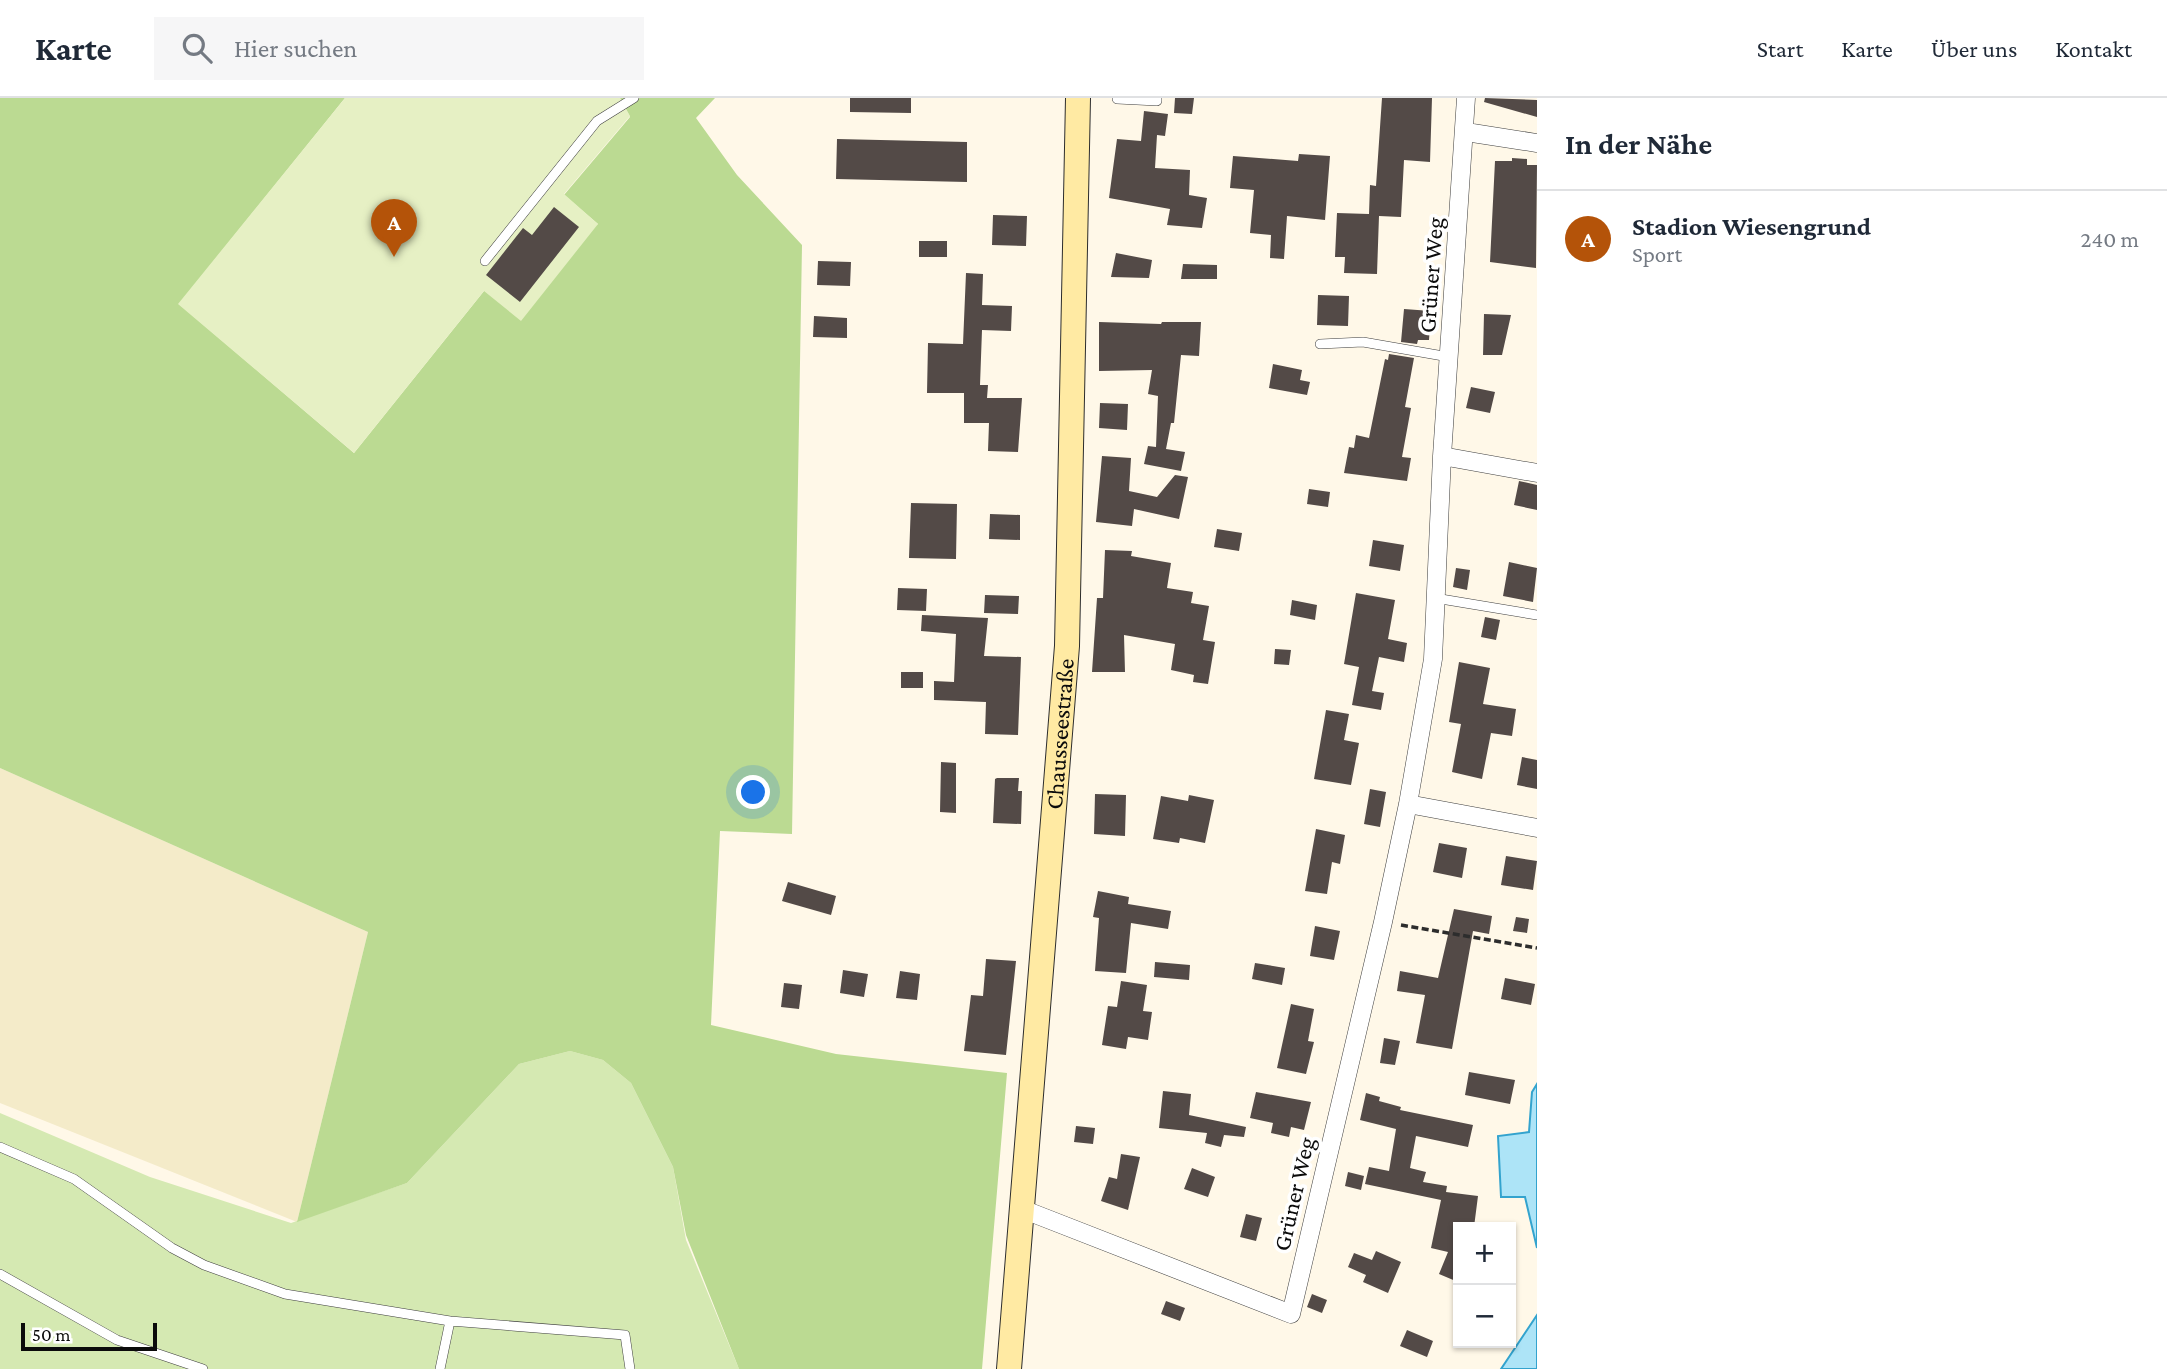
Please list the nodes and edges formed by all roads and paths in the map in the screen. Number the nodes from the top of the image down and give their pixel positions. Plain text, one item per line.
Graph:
1 (634, 98) edge
2 (1078, 98) edge
3 (1157, 98) edge
4 (1466, 98) edge
5 (1117, 99) edge
6 (1466, 132) junction
7 (1537, 143) edge
8 (485, 261) dead end
9 (1320, 344) dead end
10 (1449, 357) junction
11 (1442, 456) junction
12 (1537, 473) edge
13 (1435, 598) junction
14 (1537, 615) edge
15 (1408, 804) junction
16 (1537, 828) edge
17 (1383, 922) junction
18 (1537, 948) edge
19 (0, 1147) edge
20 (1022, 1209) junction
21 (0, 1273) edge
22 (450, 1321) junction
23 (204, 1369) edge
24 (440, 1369) edge
25 (630, 1369) edge
26 (1009, 1369) edge

1 - 8 lane
2 - 20 main road, Chausseestraße
3 - 5 lane
4 - 6 street, Grüner Weg
6 - 7 street
6 - 10 street, Grüner Weg
9 - 10 lane
10 - 11 street, Grüner Weg
11 - 12 street
11 - 13 street, Grüner Weg
13 - 14 lane
13 - 15 street, Grüner Weg
15 - 16 street
15 - 17 street, Grüner Weg
17 - 18 path
17 - 20 street, Grüner Weg
19 - 22 lane
20 - 26 main road, Chausseestraße
21 - 23 lane
22 - 24 lane
22 - 25 lane

